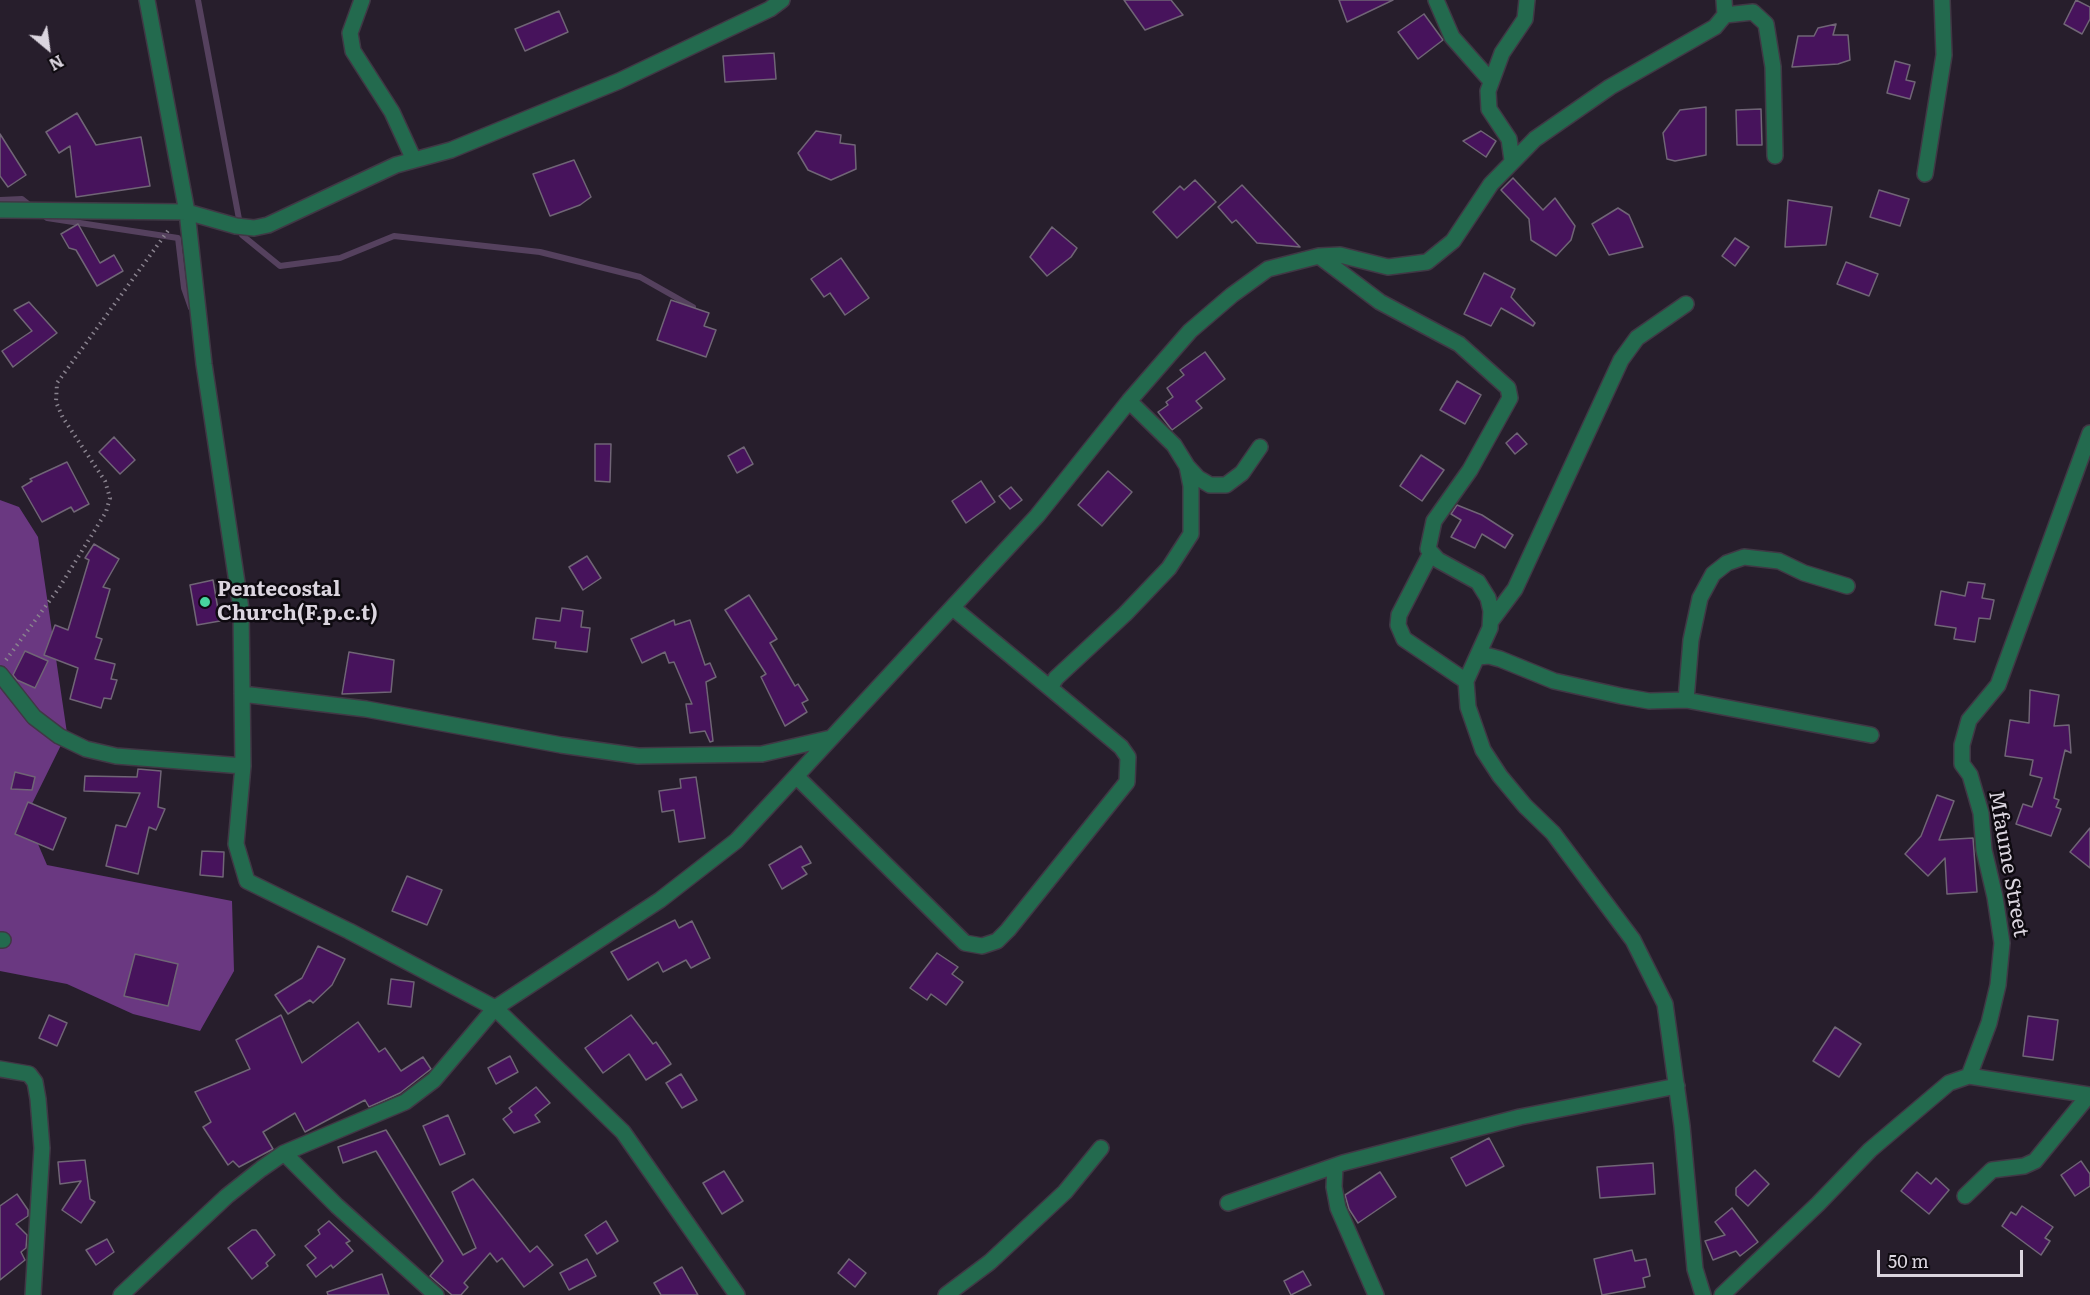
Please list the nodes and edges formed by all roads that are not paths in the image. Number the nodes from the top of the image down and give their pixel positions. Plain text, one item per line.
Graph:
1 (147, 0) edge
2 (362, 0) edge
3 (782, 0) edge
4 (1436, 0) edge
5 (1527, 0) edge
6 (1942, 0) edge
7 (1725, 8) edge
8 (1491, 81) junction
9 (1775, 156) dead end
10 (414, 160) junction
11 (1512, 160) junction
12 (1925, 174) dead end
13 (0, 210) edge
14 (184, 212) junction
15 (1319, 256) junction
16 (1686, 304) dead end
17 (1129, 401) junction
18 (2090, 433) edge
19 (1260, 447) dead end
20 (1187, 466) junction
21 (1431, 553) junction
22 (1848, 586) dead end
23 (952, 608) junction
24 (1491, 621) junction
25 (1478, 657) junction
26 (0, 674) edge
27 (1466, 681) junction
28 (1050, 688) junction
29 (242, 694) junction
30 (1686, 700) junction
31 (1871, 735) dead end
32 (831, 738) junction
33 (243, 766) junction
34 (797, 777) junction
35 (495, 1008) junction
36 (0, 1069) edge
37 (1969, 1076) junction
38 (1677, 1086) junction
39 (2090, 1095) edge
40 (1101, 1148) dead end
41 (284, 1153) junction
42 (1335, 1167) junction
43 (1965, 1196) dead end
44 (1228, 1203) dead end
45 (33, 1295) edge
46 (121, 1295) edge
47 (436, 1295) edge
48 (737, 1295) edge
49 (946, 1295) edge
50 (1376, 1295) edge
51 (1703, 1295) edge
52 (1722, 1295) edge

1 - 14 street
2 - 10 street
3 - 10 street
4 - 8 street
5 - 8 street
6 - 12 street
7 - 9 street
7 - 11 street
8 - 11 street
10 - 14 street
11 - 15 street
13 - 14 street
14 - 29 street
15 - 17 street
15 - 21 street
16 - 24 street
17 - 20 street
17 - 23 street
18 - 37 street, Mfaume Street
19 - 20 street
20 - 28 street
21 - 24 street
21 - 27 street
22 - 30 street
23 - 28 street
23 - 32 street
24 - 25 street
25 - 27 street
25 - 30 street
26 - 33 street
27 - 38 street
28 - 34 street
29 - 32 street
29 - 33 street
30 - 31 street
32 - 34 street
33 - 35 street
34 - 35 street
35 - 41 street
35 - 48 street
36 - 45 street
37 - 39 street
37 - 52 street
38 - 42 street
38 - 51 street
39 - 43 street
40 - 49 street
41 - 46 street
41 - 47 street
42 - 44 street
42 - 50 street

